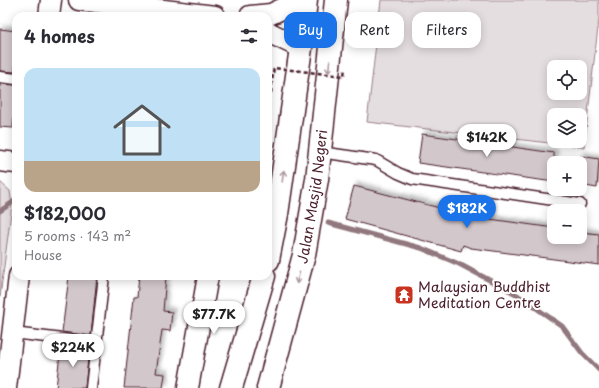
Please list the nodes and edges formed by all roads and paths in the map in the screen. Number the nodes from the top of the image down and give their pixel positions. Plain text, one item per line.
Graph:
1 (51, 0) edge
2 (79, 0) edge
3 (301, 0) edge
4 (306, 0) edge
5 (336, 0) edge
6 (135, 11) edge
7 (50, 12) edge
8 (151, 12) edge
9 (305, 12) edge
10 (272, 14) edge
11 (272, 34) edge
12 (284, 40) edge
13 (301, 48) edge
14 (346, 68) dead end
15 (0, 77) edge
16 (12, 78) edge
17 (272, 84) edge
18 (320, 152) junction
19 (0, 162) edge
20 (12, 163) edge
21 (580, 204) dead end
22 (272, 240) edge
23 (19, 280) edge
24 (104, 280) edge
25 (207, 280) edge
26 (263, 280) edge
27 (13, 333) junction
28 (96, 343) junction
29 (6, 388) edge
30 (91, 388) edge
31 (188, 388) edge
32 (232, 388) edge
33 (268, 388) edge

1 - 7 street
2 - 6 street
3 - 10 street
4 - 9 highway
5 -> 18 highway, Jalan Masjid Negeri
6 - 8 street
11 - 12 street
22 -> 13 highway
14 - 17 path, bridge
15 - 16 lane
18 - 21 lane
18 -> 33 highway, Jalan Masjid Negeri
19 - 20 street
23 - 27 street
24 - 28 lane
25 - 31 street
26 - 32 highway
27 - 28 lane
27 - 29 street
28 - 30 lane

